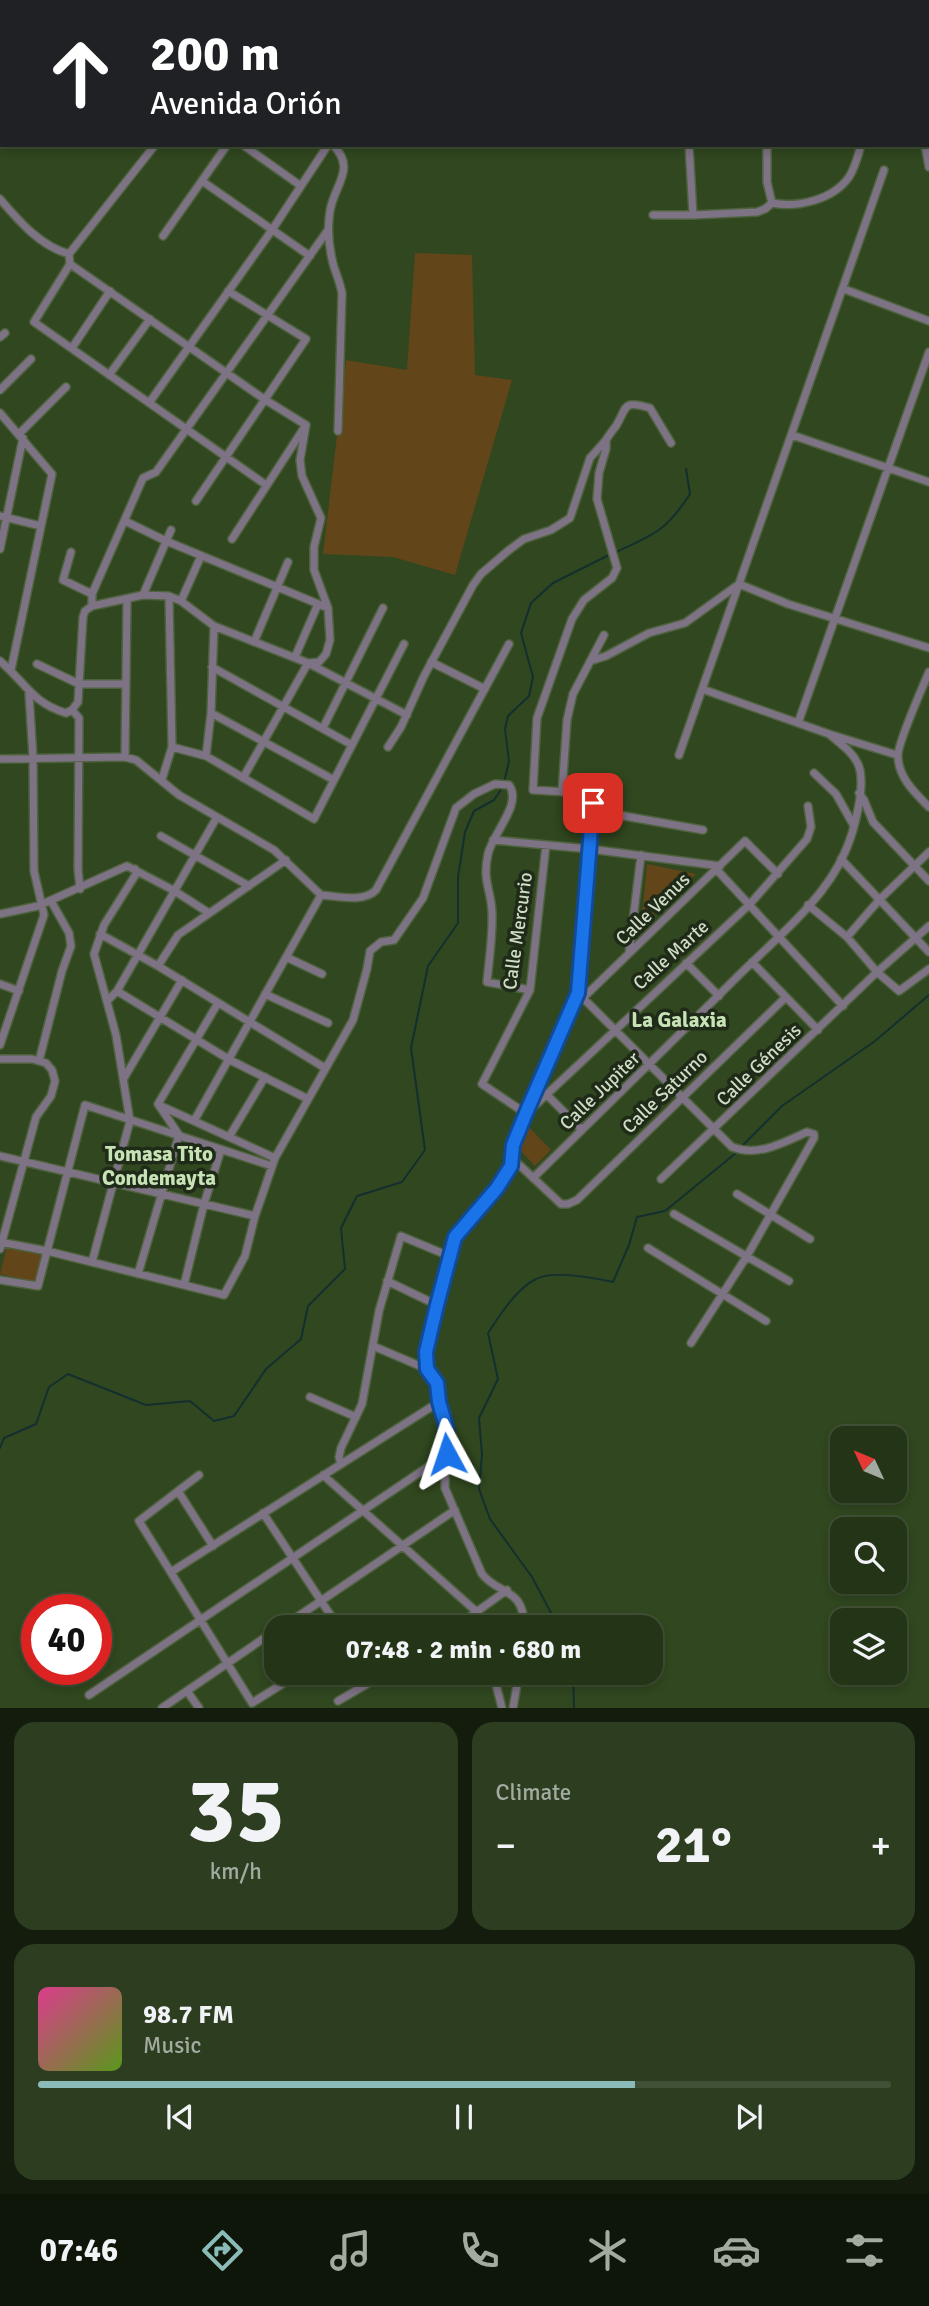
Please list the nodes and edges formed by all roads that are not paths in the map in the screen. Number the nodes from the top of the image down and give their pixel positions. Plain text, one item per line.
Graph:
1 (153, 147) edge
2 (227, 147) edge
3 (246, 147) edge
4 (327, 147) edge
5 (335, 147) edge
6 (689, 147) edge
7 (766, 147) edge
8 (860, 147) edge
9 (925, 147) edge
10 (929, 167) edge
11 (884, 170) dead end
12 (202, 181) junction
13 (301, 186) junction
14 (0, 199) edge
15 (772, 203) junction
16 (653, 215) dead end
17 (693, 215) junction
18 (272, 230) junction
19 (328, 230) junction
20 (163, 236) dead end
21 (69, 254) junction
22 (310, 256) junction
23 (70, 264) junction
24 (844, 289) junction
25 (110, 291) junction
26 (228, 291) junction
27 (267, 316) junction
28 (150, 319) junction
29 (929, 321) edge
30 (189, 346) junction
31 (72, 348) junction
32 (929, 352) edge
33 (31, 359) dead end
34 (226, 373) junction
35 (108, 374) junction
36 (66, 387) dead end
37 (0, 390) edge
38 (264, 400) junction
39 (149, 403) junction
40 (0, 413) edge
41 (306, 425) junction
42 (186, 429) junction
43 (338, 431) dead end
44 (792, 435) junction
45 (21, 436) junction
46 (606, 440) junction
47 (671, 443) dead end
48 (225, 457) junction
49 (888, 470) junction
50 (929, 482) edge
51 (266, 485) junction
52 (196, 501) dead end
53 (3, 517) edge
54 (125, 521) junction
55 (41, 526) junction
56 (171, 530) dead end
57 (232, 539) dead end
58 (166, 541) junction
59 (0, 549) edge
60 (71, 552) dead end
61 (201, 556) junction
62 (288, 562) dead end
63 (739, 584) junction
64 (277, 587) junction
65 (92, 594) junction
66 (142, 595) junction
67 (169, 596) junction
68 (127, 600) junction
69 (181, 601) junction
70 (318, 604) junction
71 (92, 606) junction
72 (328, 608) junction
73 (383, 608) dead end
74 (835, 618) junction
75 (214, 626) junction
76 (604, 635) dead end
77 (254, 642) junction
78 (404, 644) dead end
79 (509, 644) dead end
80 (929, 648) edge
81 (295, 657) junction
82 (590, 660) junction
83 (0, 661) edge
84 (432, 662) junction
85 (308, 663) junction
86 (37, 664) dead end
87 (212, 667) junction
88 (11, 670) junction
89 (929, 672) edge
90 (346, 682) junction
91 (79, 684) junction
92 (126, 684) junction
93 (485, 689) junction
94 (702, 690) junction
95 (29, 694) junction
96 (376, 700) junction
97 (284, 708) junction
98 (72, 710) junction
99 (211, 713) junction
100 (407, 715) junction
101 (798, 723) junction
102 (323, 728) junction
103 (829, 734) junction
104 (264, 743) junction
105 (352, 745) junction
106 (172, 747) junction
107 (388, 747) dead end
108 (679, 755) dead end
109 (897, 755) junction
110 (33, 757) junction
111 (125, 757) junction
112 (206, 757) junction
113 (79, 758) junction
114 (0, 759) edge
115 (814, 773) dead end
116 (243, 778) junction
117 (162, 779) junction
118 (334, 780) junction
119 (562, 792) junction
120 (859, 793) junction
121 (591, 796) junction
122 (808, 806) dead end
123 (929, 807) edge
124 (217, 817) junction
125 (854, 827) junction
126 (704, 830) dead end
127 (161, 836) dead end
128 (493, 839) junction
129 (546, 845) junction
130 (590, 849) junction
131 (929, 852) edge
132 (195, 853) junction
133 (641, 855) junction
134 (841, 859) junction
135 (286, 860) junction
136 (914, 866) junction
137 (719, 868) junction
138 (135, 869) junction
139 (778, 874) junction
140 (929, 881) edge
141 (248, 886) junction
142 (80, 889) junction
143 (173, 890) junction
144 (321, 895) junction
145 (880, 899) junction
146 (51, 901) junction
147 (750, 904) junction
148 (43, 905) junction
149 (808, 905) junction
150 (209, 913) junction
151 (0, 914) edge
152 (929, 926) edge
153 (100, 934) junction
154 (778, 937) junction
155 (847, 937) junction
156 (916, 940) junction
157 (929, 952) edge
158 (629, 954) junction
159 (138, 956) junction
160 (286, 957) junction
161 (752, 962) junction
162 (686, 963) junction
163 (158, 966) junction
164 (929, 969) edge
165 (877, 972) junction
166 (322, 974) dead end
167 (182, 981) junction
168 (0, 984) edge
169 (530, 990) junction
170 (19, 991) junction
171 (117, 991) junction
172 (265, 994) junction
173 (581, 996) junction
174 (719, 996) junction
175 (786, 997) junction
176 (107, 1001) junction
177 (218, 1003) junction
178 (843, 1006) junction
179 (161, 1018) junction
180 (250, 1022) junction
181 (328, 1023) dead end
182 (614, 1029) junction
183 (818, 1030) junction
184 (197, 1039) junction
185 (0, 1046) edge
186 (3, 1059) edge
187 (230, 1060) junction
188 (39, 1061) junction
189 (649, 1064) junction
190 (325, 1068) junction
191 (265, 1077) junction
192 (124, 1078) junction
193 (546, 1094) junction
194 (682, 1097) junction
195 (308, 1099) junction
196 (158, 1104) junction
197 (526, 1113) junction
198 (130, 1121) junction
199 (194, 1121) junction
200 (582, 1130) junction
201 (714, 1130) junction
202 (179, 1135) junction
203 (229, 1137) junction
204 (221, 1150) junction
205 (0, 1156) edge
206 (512, 1158) junction
207 (25, 1161) junction
208 (273, 1162) junction
209 (67, 1171) junction
210 (533, 1178) junction
211 (661, 1179) dead end
212 (114, 1182) junction
213 (160, 1193) junction
214 (737, 1194) dead end
215 (204, 1203) junction
216 (674, 1214) dead end
217 (771, 1215) junction
218 (255, 1216) junction
219 (810, 1238) dead end
220 (1, 1245) edge
221 (648, 1248) dead end
222 (47, 1251) junction
223 (449, 1256) junction
224 (747, 1256) junction
225 (92, 1262) junction
226 (138, 1273) junction
227 (0, 1280) edge
228 (387, 1281) junction
229 (789, 1281) dead end
230 (184, 1285) junction
231 (722, 1295) junction
232 (437, 1305) junction
233 (765, 1321) dead end
234 (691, 1343) dead end
235 (373, 1346) junction
236 (427, 1369) junction
237 (310, 1397) dead end
238 (439, 1402) junction
239 (356, 1418) junction
240 (447, 1454) junction
241 (341, 1464) junction
242 (200, 1475) dead end
243 (323, 1475) junction
244 (178, 1491) junction
245 (363, 1510) junction
246 (455, 1510) junction
247 (263, 1513) junction
248 (213, 1546) junction
249 (402, 1546) junction
250 (292, 1558) junction
251 (171, 1572) junction
252 (507, 1590) junction
253 (319, 1601) junction
254 (478, 1612) junction
255 (299, 1615) edge
256 (329, 1615) edge
257 (474, 1615) edge
258 (479, 1615) edge
259 (522, 1615) edge
260 (200, 1620) junction
261 (264, 1638) edge
262 (227, 1664) junction
263 (281, 1685) edge
264 (365, 1685) edge
265 (497, 1685) edge
266 (517, 1685) edge
267 (187, 1691) junction
268 (89, 1695) dead end
269 (338, 1701) dead end
270 (162, 1707) edge
271 (199, 1707) edge
272 (502, 1707) edge
273 (513, 1707) edge

1 - 21 street
2 - 12 street
3 - 13 street
4 - 13 street
5 - 19 street
6 - 17 street
7 - 15 street
8 - 15 street
9 - 10 street
11 - 24 street
12 - 18 street
12 - 20 street
13 - 18 street
14 - 21 street
15 - 17 street
16 - 17 street
18 - 22 street
18 - 26 street
19 - 22 street
19 - 43 street
21 - 23 street
22 - 27 street
23 - 25 street
23 - 31 street
24 - 29 street
24 - 44 street
25 - 28 street
25 - 31 street
26 - 27 street
26 - 30 street
27 - 34 street
27 - 38 street
28 - 30 street
28 - 35 street
30 - 34 street
30 - 39 street
31 - 35 street
32 - 49 street
33 - 37 street
34 - 38 street
34 - 42 street
35 - 39 street
36 - 45 street
38 - 41 street
38 - 48 street
39 - 42 street
40 - 45 street
41 - 51 street
41 - 72 street
42 - 48 street
42 - 54 street
44 - 49 street
44 - 63 street
45 - 53 street
45 - 55 street
46 - 47 street
46 - 84 street
46 - 119 street
48 - 51 street
48 - 52 street
49 - 50 street
49 - 74 street
51 - 57 street
53 - 55 street
53 - 59 street
54 - 58 street
54 - 65 street
55 - 88 street
56 - 58 street
58 - 61 street
58 - 66 street
60 - 65 street
61 - 64 street
61 - 69 street
62 - 64 street
63 - 74 street
63 - 82 street
63 - 94 street
64 - 70 street
64 - 77 street
65 - 71 street
66 - 67 street
66 - 68 street
67 - 69 street
67 - 106 street
68 - 71 street
68 - 92 street
69 - 75 street
70 - 72 street
70 - 81 street
71 - 91 street
72 - 85 street
73 - 90 street
74 - 80 street
74 - 101 street
75 - 77 street
75 - 87 street
76 - 82 street
77 - 81 street
78 - 96 street
79 - 93 street
81 - 85 street
82 - 119 street
83 - 88 street
84 - 93 street
84 - 100 street
85 - 90 street
85 - 97 street
86 - 91 street
87 - 97 street
87 - 99 street
88 - 95 street
89 - 109 street
90 - 96 street
90 - 102 street
91 - 92 street
91 - 98 street
92 - 111 street
93 - 144 street
94 - 101 street
94 - 108 street
95 - 98 street
95 - 110 street
96 - 100 street
96 - 105 street
97 - 102 street
97 - 104 street
98 - 113 street
99 - 104 street
99 - 112 street
100 - 107 street
101 - 103 street
102 - 105 street
103 - 109 street
103 - 120 street
104 - 116 street
104 - 118 street
105 - 118 street
106 - 112 street
106 - 117 street
109 - 123 street
110 - 113 street
110 - 114 street
110 - 148 street
111 - 113 street
111 - 117 street
112 - 116 street
113 - 142 street
115 - 125 street
116 - 118 street
117 - 124 street
119 - 121 street
120 - 125 street, Calle Jupiter
120 - 136 street
121 - 126 street
121 - 130 street
122 - 139 street, Calle Marte
124 - 132 street
124 - 135 street
125 - 134 street, Calle Jupiter
127 - 132 street
128 - 129 street
128 - 169 street
128 - 190 street
129 - 130 street
129 - 169 street, Calle Mercurio
130 - 133 street
130 - 173 street
131 - 136 street
132 - 141 street
132 - 143 street
133 - 137 street
133 - 158 street
134 - 145 street
134 - 149 street, Calle Jupiter
135 - 141 street
135 - 144 street
136 - 140 street
136 - 145 street
137 - 139 street, Calle Venus
137 - 147 street
137 - 158 street, Calle Venus
138 - 142 street
138 - 143 street
138 - 153 street
139 - 147 street, Calle Marte
141 - 150 street
142 - 146 street
143 - 150 street
143 - 159 street
144 - 160 street
145 - 155 street
145 - 156 street
146 - 148 street
146 - 188 street
147 - 154 street
147 - 162 street, Calle Marte
148 - 151 street
148 - 170 street
149 - 154 street, Calle Jupiter
149 - 155 street
150 - 163 street
152 - 156 street, Calle Génesis
153 - 159 street
153 - 176 street
154 - 161 street, Calle Jupiter
154 - 178 street
155 - 165 street
156 - 157 street
156 - 165 street, Calle Génesis
158 - 173 street, Calle Venus
159 - 163 street
159 - 171 street
160 - 166 street
160 - 172 street
161 - 174 street, Calle Jupiter
161 - 175 street
162 - 174 street
162 - 182 street, Calle Marte
163 - 167 street
164 - 165 street
165 - 178 street, Calle Génesis
167 - 177 street
167 - 179 street
168 - 170 street
169 - 197 street, Calle Mercurio
170 - 185 street
171 - 176 street
171 - 179 street
172 - 180 street
172 - 181 street
173 - 182 street
173 - 197 street
174 - 189 street, Calle Jupiter
175 - 183 street
175 - 194 street, Calle Saturno
176 - 192 street
177 - 180 street
177 - 184 street
178 - 183 street, Calle Génesis
179 - 184 street
179 - 192 street
180 - 187 street
180 - 190 street
182 - 189 street
182 - 193 street, Calle Marte
183 - 201 street, Calle Génesis
184 - 187 street
184 - 196 street
185 - 186 street
186 - 188 street
187 - 191 street
187 - 199 street
188 - 207 street
189 - 194 street
189 - 200 street, Calle Jupiter
190 - 195 street
191 - 195 street
191 - 203 street
192 - 198 street
193 - 197 street, Calle Marte
193 - 200 street
194 - 201 street
194 - 210 street, Calle Saturno
195 - 208 street
196 - 199 street
196 - 202 street
197 - 206 street
198 - 202 street
198 - 209 street
198 - 212 street
199 - 203 street
200 - 210 street, Calle Jupiter
201 - 211 street, Calle Génesis
201 - 217 street
202 - 204 street
202 - 213 street
203 - 208 street
204 - 208 street
204 - 215 street
205 - 207 street
206 - 210 street
206 - 223 street
207 - 209 street
207 - 220 street
208 - 218 street
209 - 212 street
209 - 222 street
212 - 213 street
212 - 225 street
213 - 215 street
213 - 226 street
214 - 217 street
215 - 218 street
215 - 230 street
216 - 224 street
217 - 219 street
217 - 224 street
218 - 230 street
220 - 222 street
221 - 231 street
222 - 225 street
222 - 227 street
223 - 228 street
223 - 232 street
224 - 229 street
224 - 231 street
225 - 226 street
226 - 230 street
228 - 232 street
228 - 235 street
231 - 233 street
231 - 234 street
232 - 236 street
235 - 236 street
235 - 239 street
236 - 238 street
237 - 239 street
238 - 240 street
238 - 241 street
239 - 241 street
240 - 245 street
240 - 246 street
241 - 243 street
242 - 244 street
243 - 245 street
243 - 247 street
244 - 248 street
244 - 251 street
245 - 249 street
245 - 250 street
246 - 249 street
246 - 252 street
247 - 248 street
247 - 250 street
248 - 251 street
249 - 253 street
249 - 254 street
250 - 253 street
250 - 260 street
251 - 260 street
252 - 254 street
252 - 259 street
253 - 255 street
253 - 256 street
254 - 257 street
254 - 258 street
260 - 262 street
260 - 268 street
261 - 262 street
262 - 263 street
262 - 267 street
264 - 269 street
265 - 272 street
266 - 273 street
267 - 270 street
267 - 271 street

